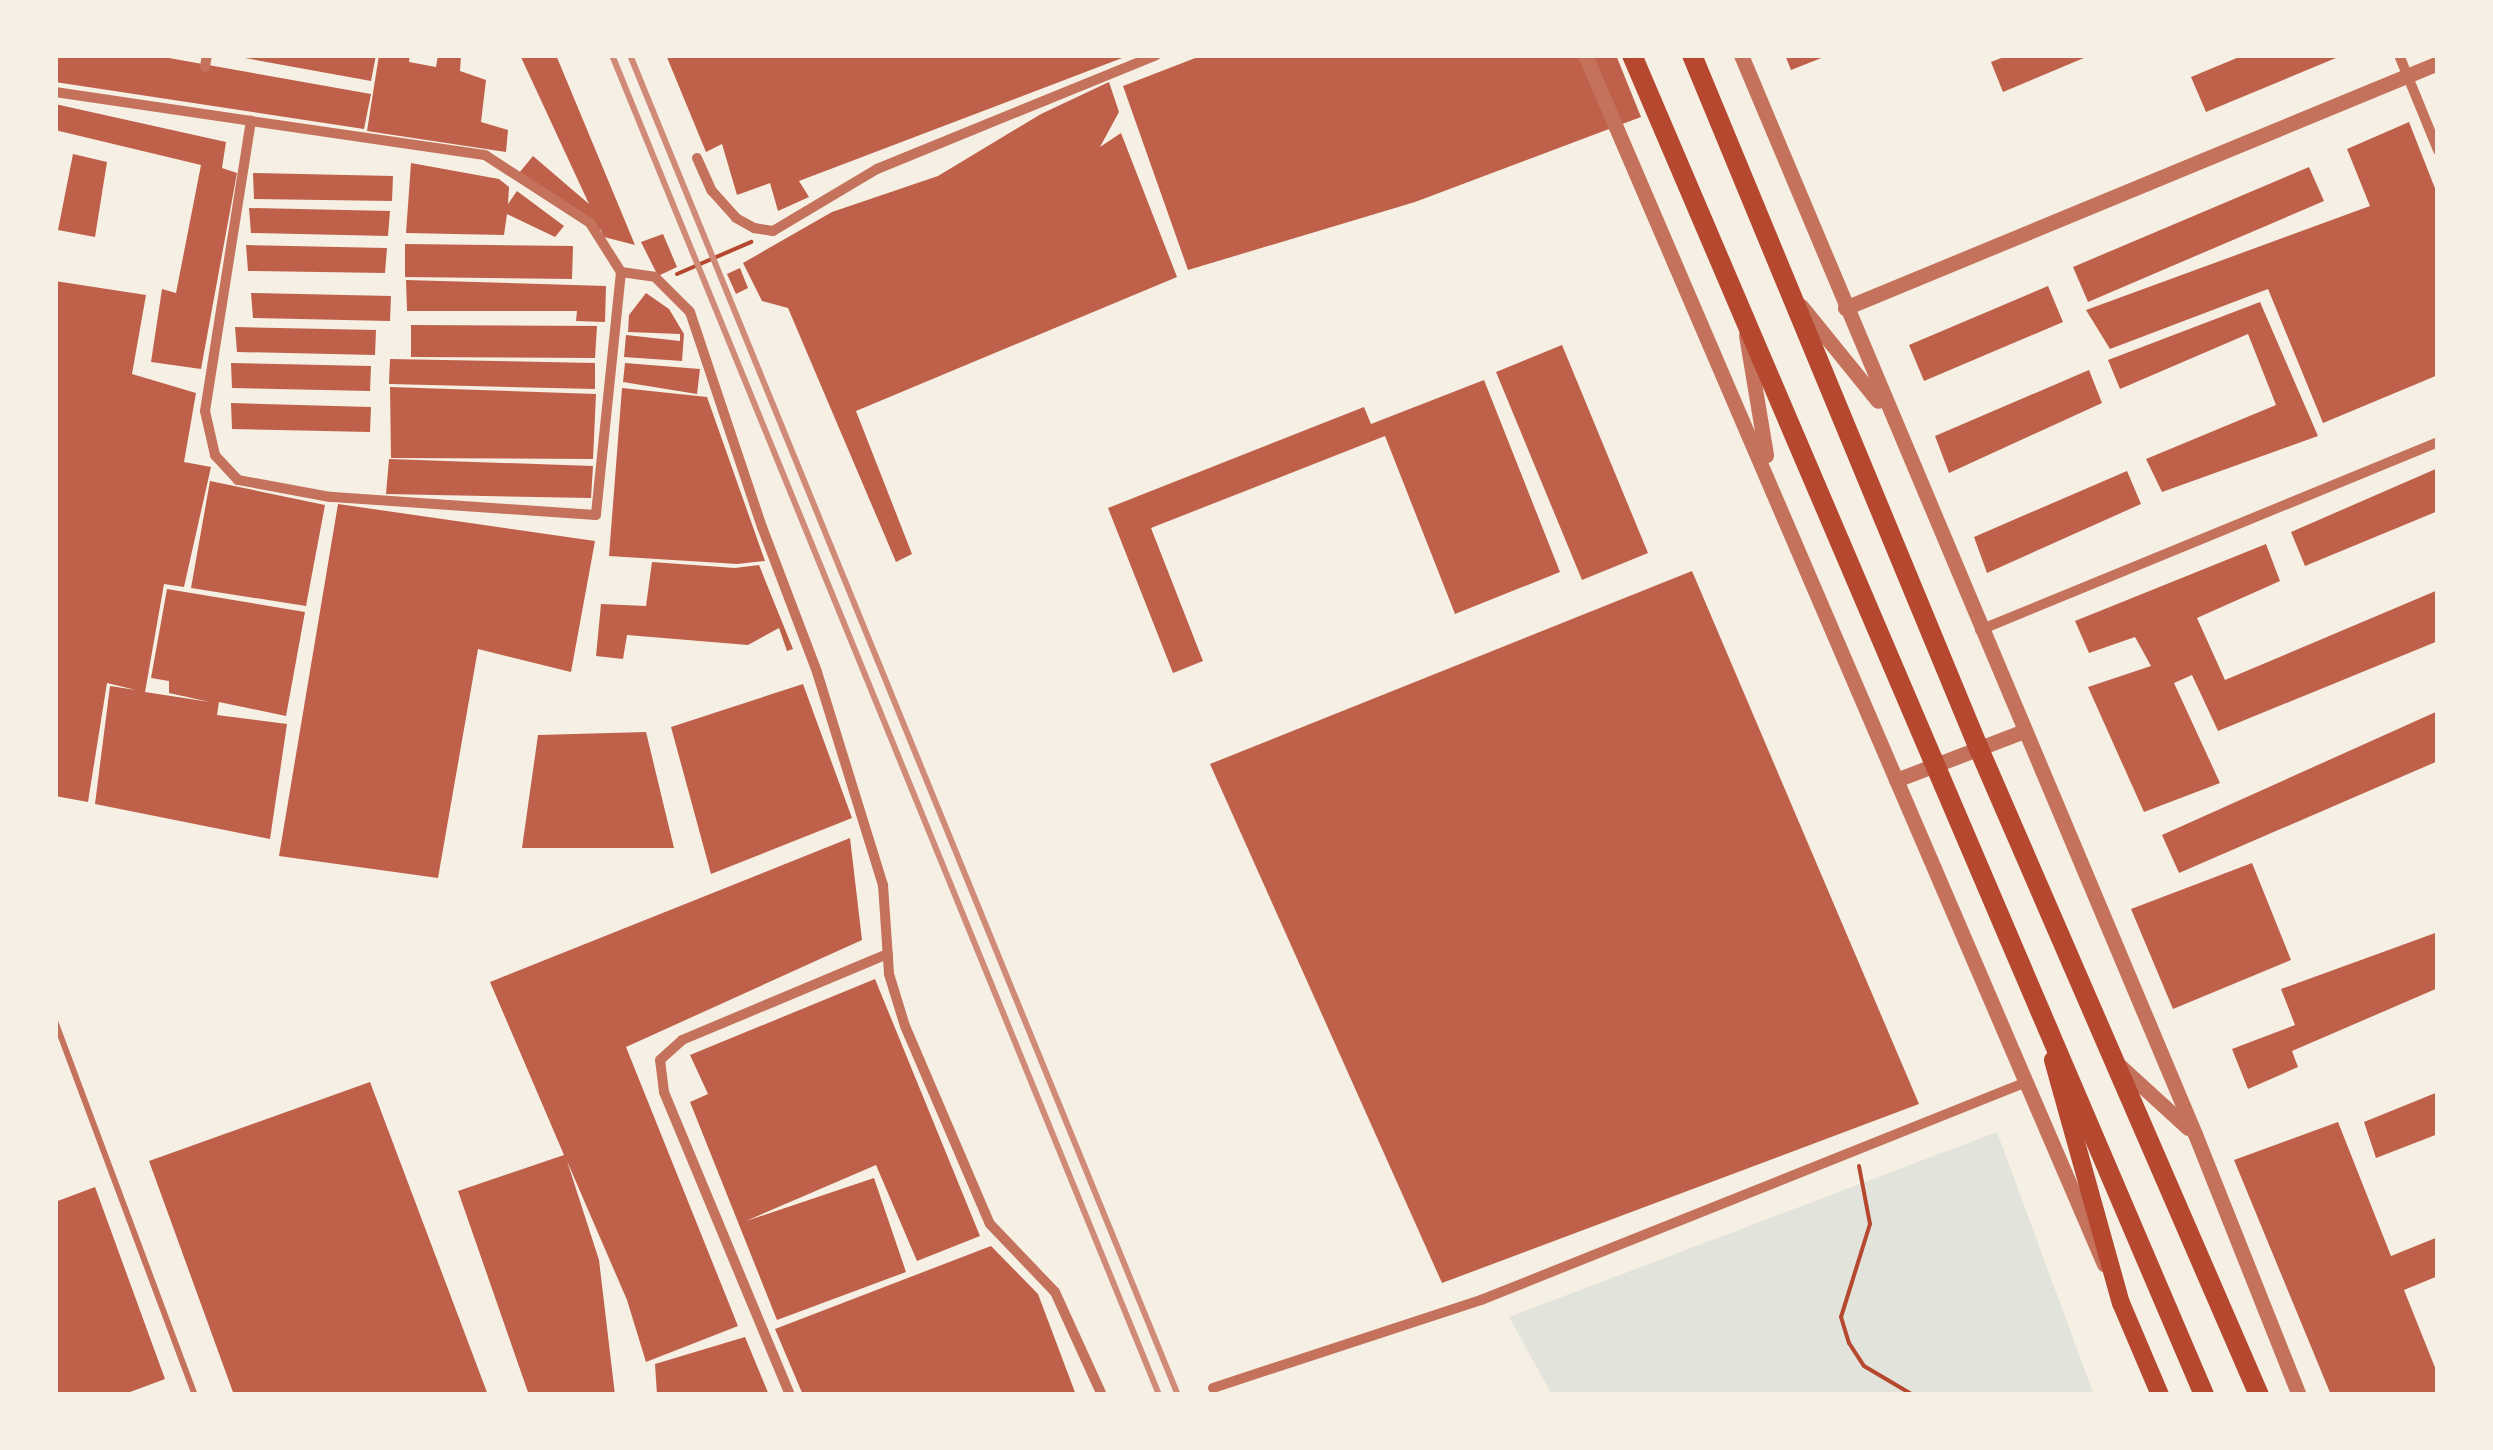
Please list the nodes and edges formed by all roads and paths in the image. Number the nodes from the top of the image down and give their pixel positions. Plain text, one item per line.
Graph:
1 (1156, 55) edge
2 (1585, 55) edge
3 (1632, 55) edge
4 (1692, 55) edge
5 (1741, 55) edge
6 (2399, 55) edge
7 (2438, 64) edge
8 (2408, 76) junction
9 (55, 92) edge
10 (252, 121) junction
11 (2438, 150) edge
12 (697, 158) dead end
13 (772, 230) junction
14 (621, 272) junction
15 (655, 277) junction
16 (1795, 298) junction
17 (1740, 302) junction
18 (1845, 308) junction
19 (1890, 416) junction
20 (2438, 442) edge
21 (1778, 501) junction
22 (1980, 630) junction
23 (2022, 732) junction
24 (1979, 749) junction
25 (1938, 766) junction
26 (1896, 780) junction
27 (888, 954) junction
28 (55, 1021) edge
29 (2045, 1031) junction
30 (2116, 1062) junction
31 (2024, 1082) junction
32 (2195, 1134) junction
33 (1854, 1152) junction
34 (2121, 1303) junction
35 (1213, 1388) dead end
36 (195, 1395) edge
37 (790, 1395) edge
38 (1102, 1395) edge
39 (1912, 1395) edge
40 (2160, 1395) edge
41 (2204, 1395) edge
42 (2260, 1395) edge
43 (2300, 1395) edge

1 - 13 street
2 - 21 street
3 - 17 main road
4 - 16 main road
5 - 18 street
6 - 8 street
7 - 8 street
8 - 11 street
8 - 18 street
9 - 10 street
10 - 14 street
10 - 14 street
12 - 13 street
13 - 15 path
14 - 15 street
15 - 27 street
16 - 19 street
16 - 24 main road
17 - 21 street
17 - 25 main road
18 - 19 street
19 - 22 street
20 - 22 street
21 - 26 street
22 - 23 street
23 - 24 street
23 - 32 street
24 - 25 street
24 - 30 main road
25 - 26 street
25 - 29 main road
26 - 31 street
27 - 37 street
27 - 38 street
28 - 36 lane
29 - 34 main road
29 - 41 main road
30 - 32 street
30 - 42 main road
31 - 33 street
31 - 34 street
32 - 43 street
33 - 35 street
33 - 39 path
34 - 40 main road

